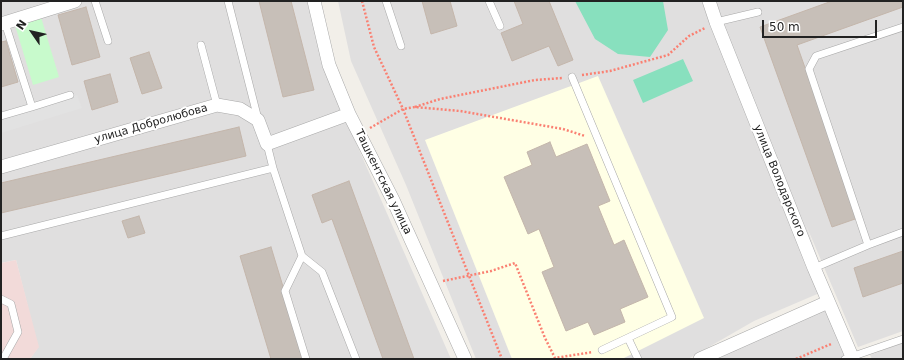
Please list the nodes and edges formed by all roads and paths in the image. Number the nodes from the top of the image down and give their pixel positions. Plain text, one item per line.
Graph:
1 (75, 1) edge
2 (95, 1) edge
3 (228, 1) edge
4 (314, 1) edge
5 (362, 1) edge
6 (386, 1) edge
7 (489, 1) edge
8 (709, 1) edge
9 (758, 12) dead end
10 (716, 22) junction
11 (3, 24) edge
12 (500, 26) dead end
13 (903, 27) edge
14 (108, 41) dead end
15 (201, 45) dead end
16 (401, 46) dead end
17 (572, 77) junction
18 (70, 95) dead end
19 (217, 105) junction
20 (32, 107) junction
21 (415, 107) junction
22 (403, 109) junction
23 (349, 114) junction
24 (1, 116) edge
25 (258, 120) junction
26 (359, 134) junction
27 (597, 140) junction
28 (267, 144) junction
29 (1, 167) edge
30 (273, 168) junction
31 (903, 232) edge
32 (1, 236) edge
33 (868, 245) junction
34 (302, 256) junction
35 (814, 268) junction
36 (468, 276) junction
37 (431, 284) junction
38 (1, 299) edge
39 (828, 302) junction
40 (628, 338) junction
41 (903, 340) edge
42 (834, 349) dead end
43 (602, 350) joint
44 (850, 358) edge
45 (3, 359) edge
46 (306, 359) edge
47 (356, 359) edge
48 (465, 359) edge
49 (502, 359) edge
50 (638, 359) edge
51 (700, 359) edge
52 (796, 359) edge

1 - 11 street
2 - 14 lane
3 - 25 lane
4 - 23 street, Ташкентская улица
5 - 22 path
6 - 16 lane
7 - 12 lane
8 - 10 street, улица Володарского
9 - 10 lane
10 - 17 path
10 - 35 street, улица Володарского
11 - 20 lane
13 - 33 lane
15 - 19 lane
17 - 21 path
17 - 27 lane
18 - 20 lane
19 - 25 street, улица Добролюбова
19 - 29 street, улица Добролюбова
20 - 24 lane
21 - 22 path
21 - 27 path
22 - 26 path
22 - 36 path
23 - 26 street, Ташкентская улица
23 - 28 street
25 - 28 street
26 - 37 street, Ташкентская улица
27 - 40 lane
28 - 30 lane
30 - 32 lane
30 - 34 lane
31 - 33 lane
33 - 35 lane
34 - 46 lane
34 - 47 lane
35 - 39 street, улица Володарского
36 - 37 path
36 - 43 path
36 - 49 path
37 - 48 street, Ташкентская улица
38 - 45 lane
39 - 44 street, улица Володарского
39 - 51 street
40 - 43 lane
40 - 50 lane
41 - 44 lane
42 - 52 path

